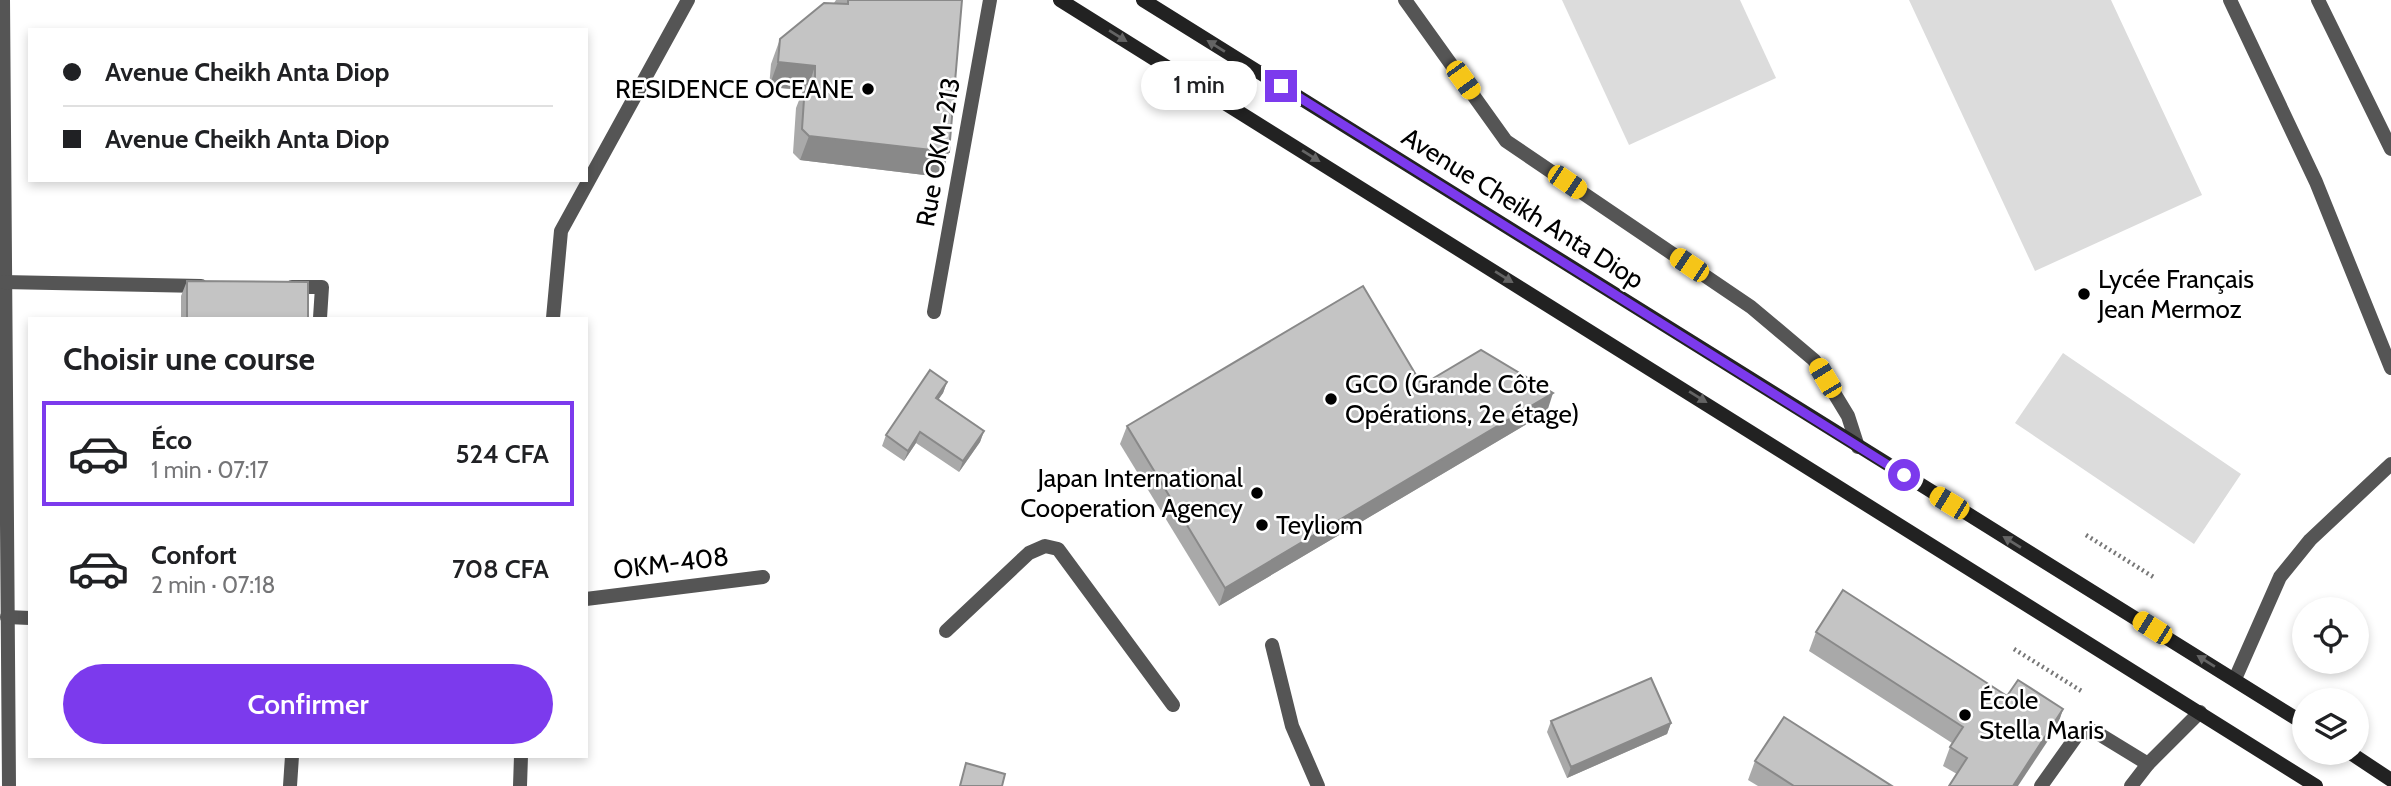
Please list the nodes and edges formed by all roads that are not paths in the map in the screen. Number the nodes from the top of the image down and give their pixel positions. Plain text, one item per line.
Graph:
1 (3, 0) edge
2 (688, 0) edge
3 (990, 0) edge
4 (1060, 0) edge
5 (1143, 0) edge
6 (1405, 0) edge
7 (2230, 0) edge
8 (2318, 0) edge
9 (2391, 149) edge
10 (588, 182) edge
11 (588, 182) edge
12 (3, 282) junction
13 (211, 286) edge
14 (281, 287) edge
15 (934, 312) dead end
16 (320, 317) edge
17 (553, 317) edge
18 (2391, 368) edge
19 (1858, 447) junction
20 (2391, 464) edge
21 (763, 577) dead end
22 (588, 598) edge
23 (7, 617) junction
24 (28, 618) edge
25 (946, 631) dead end
26 (1272, 645) dead end
27 (2235, 679) junction
28 (1173, 705) dead end
29 (2200, 712) junction
30 (2292, 716) edge
31 (292, 758) edge
32 (521, 758) edge
33 (2148, 764) junction
34 (2369, 765) edge
35 (2391, 779) edge
36 (9, 786) edge
37 (290, 786) edge
38 (520, 786) edge
39 (1318, 786) edge
40 (2041, 786) edge
41 (2131, 786) edge
42 (2316, 786) edge

1 - 12 street
2 - 10 street
3 - 15 street, Rue OKM-213
4 -> 29 street
19 -> 5 street, Avenue Cheikh Anta Diop
6 - 19 street
7 - 18 street
8 - 9 street
11 - 17 street
12 - 13 street
12 - 23 street
14 - 16 street
27 -> 19 street, Avenue Cheikh Anta Diop
20 - 27 street
21 - 22 street, OKM-408
23 - 24 street
23 - 36 street
25 - 28 street
26 - 39 street
27 - 30 street, Avenue Cheikh Anta Diop
29 - 33 street
29 - 42 street
31 - 37 street
32 - 38 street
33 - 40 street
33 - 41 street
34 - 35 street

